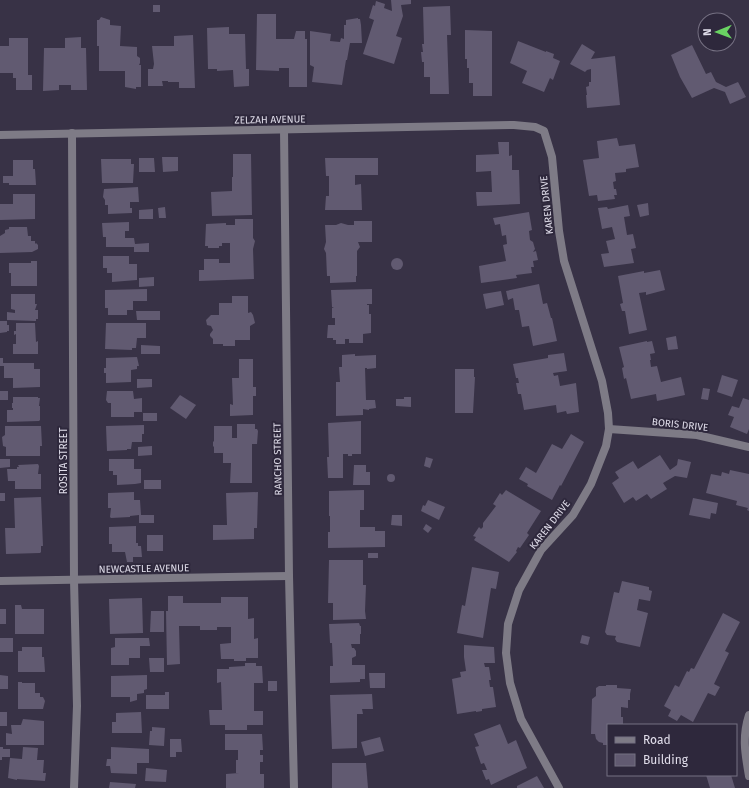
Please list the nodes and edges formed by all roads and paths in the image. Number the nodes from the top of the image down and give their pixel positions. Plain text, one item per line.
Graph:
1 (540, 129) joint
2 (284, 130) junction
3 (72, 133) junction
4 (0, 135) edge
5 (609, 429) junction
6 (749, 447) edge
7 (289, 576) junction
8 (74, 580) junction
9 (0, 581) edge
10 (749, 714) edge
11 (748, 766) edge
12 (749, 776) edge
13 (74, 788) edge
14 (294, 788) edge
15 (559, 788) edge

1 - 2 street, ZELZAH AVENUE
1 - 5 street, KAREN DRIVE
2 - 3 street, ZELZAH AVENUE
2 - 7 street, RANCHO STREET
3 - 4 street, ZELZAH AVENUE
3 - 8 street, ROSITA STREET
5 - 6 street, BORIS DRIVE
5 - 15 street, KAREN DRIVE
7 - 8 street, NEWCASTLE AVENUE
7 - 14 street, RANCHO STREET
8 - 9 street, NEWCASTLE AVENUE
8 - 13 street, ROSITA STREET
10 - 11 street
11 - 12 street

